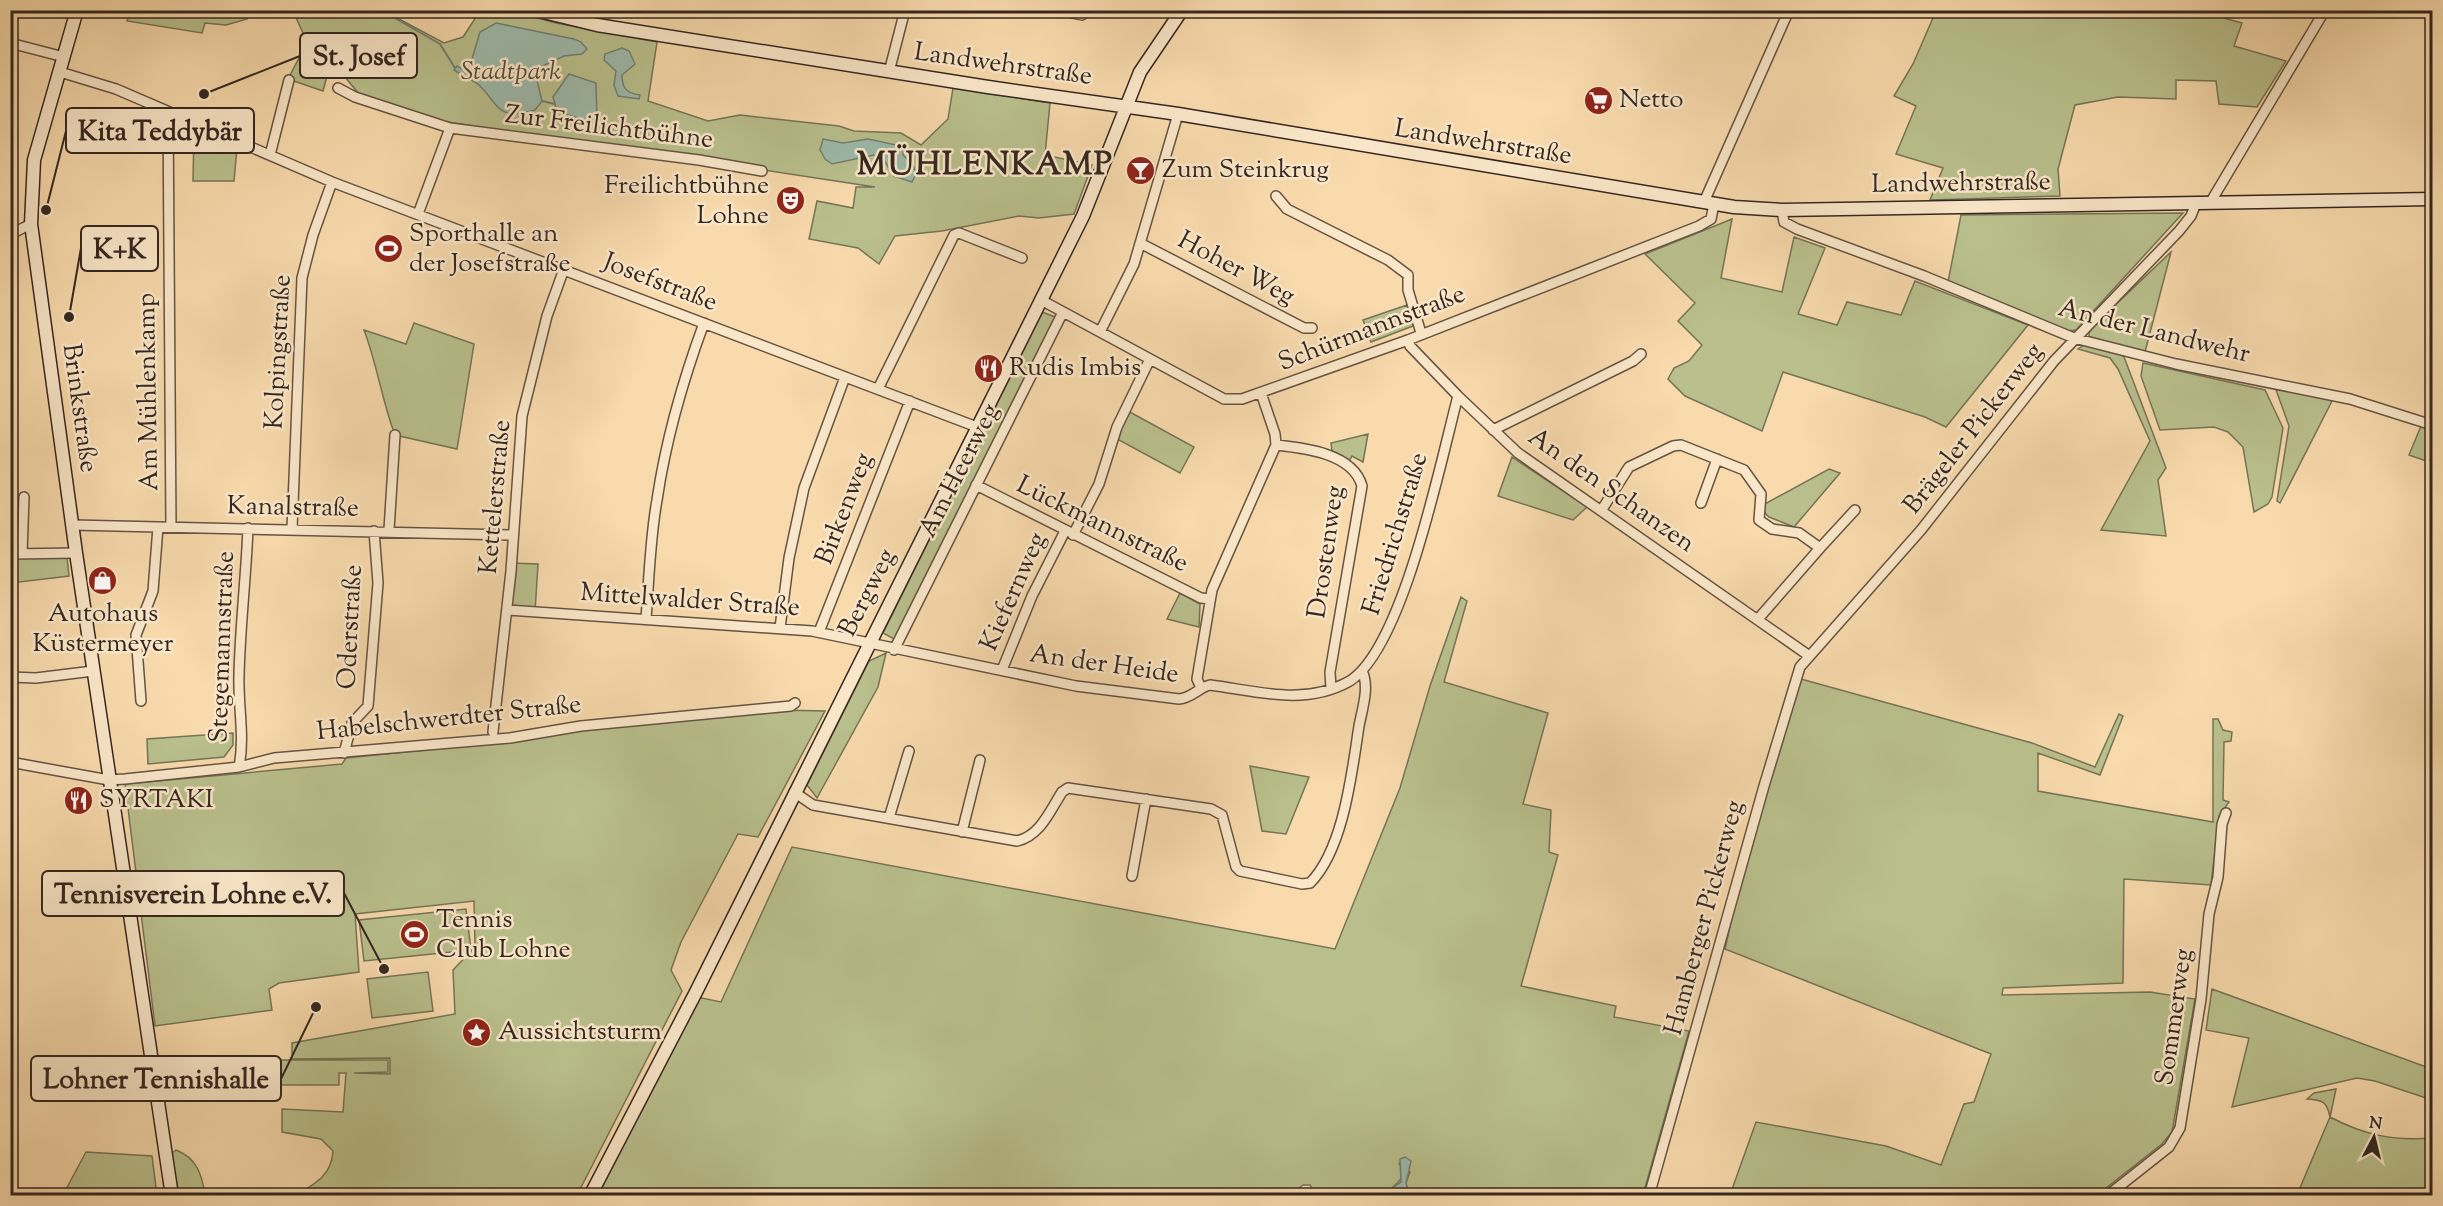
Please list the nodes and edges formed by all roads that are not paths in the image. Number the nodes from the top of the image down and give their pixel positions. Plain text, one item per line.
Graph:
1 (77, 10) edge
2 (535, 10) edge
3 (905, 10) edge
4 (1058, 10) edge
5 (1088, 10) edge
6 (1182, 10) edge
7 (1789, 10) edge
8 (2325, 10) edge
9 (10, 43) edge
10 (64, 57) junction
11 (60, 72) junction
12 (889, 72) junction
13 (289, 80) dead end
14 (338, 88) dead end
15 (1128, 106) junction
16 (168, 112) junction
17 (1178, 114) junction
18 (450, 128) junction
19 (270, 155) junction
20 (762, 171) dead end
21 (332, 182) junction
22 (1276, 196) dead end
23 (2433, 200) edge
24 (1709, 203) junction
25 (2196, 203) junction
26 (2210, 203) junction
27 (1782, 210) junction
28 (418, 214) junction
29 (31, 224) junction
30 (10, 238) edge
31 (1140, 243) junction
32 (1022, 258) dead end
33 (564, 269) junction
34 (1041, 300) junction
35 (1063, 312) junction
36 (704, 323) junction
37 (1312, 328) dead end
38 (1100, 332) junction
39 (1420, 333) junction
40 (2074, 338) junction
41 (1408, 340) junction
42 (1641, 354) dead end
43 (1150, 359) junction
44 (845, 377) junction
45 (878, 389) junction
46 (1261, 393) junction
47 (1458, 396) junction
48 (910, 401) junction
49 (2433, 425) edge
50 (977, 427) junction
51 (1493, 430) junction
52 (395, 435) dead end
53 (1275, 445) junction
54 (1718, 459) junction
55 (976, 485) junction
56 (24, 497) dead end
57 (1701, 503) dead end
58 (1855, 510) dead end
59 (1601, 511) junction
60 (72, 525) junction
61 (158, 527) junction
62 (171, 527) junction
63 (248, 528) junction
64 (292, 529) junction
65 (389, 530) junction
66 (374, 531) junction
67 (1069, 533) junction
68 (513, 535) junction
69 (1820, 548) junction
70 (76, 553) junction
71 (10, 554) edge
72 (22, 554) junction
73 (1210, 599) junction
74 (507, 610) junction
75 (646, 619) junction
76 (1758, 619) junction
77 (780, 628) junction
78 (819, 632) junction
79 (869, 642) junction
80 (894, 650) junction
81 (1808, 655) junction
82 (1002, 670) junction
83 (93, 671) junction
84 (1362, 671) junction
85 (10, 677) edge
86 (1201, 688) junction
87 (1331, 688) junction
88 (141, 701) dead end
89 (795, 703) dead end
90 (493, 732) dead end
91 (909, 751) dead end
92 (344, 753) junction
93 (980, 760) dead end
94 (10, 762) edge
95 (239, 767) junction
96 (109, 780) junction
97 (794, 792) junction
98 (1146, 799) junction
99 (2226, 813) dead end
100 (889, 818) junction
101 (962, 832) junction
102 (1132, 876) dead end
103 (172, 1196) edge
104 (590, 1196) edge
105 (1649, 1196) edge
106 (2107, 1196) edge

1 - 10 street, Brinkstraße
2 - 12 street, Landwehrstraße
3 - 12 street
4 - 5 street
6 - 15 street, Bergweg
7 - 24 street, Schürmannstraße
8 - 26 street
9 - 10 street
10 - 11 street, Brinkstraße
11 - 16 street, Josefstraße
11 - 29 street, Brinkstraße
12 - 15 street, Landwehrstraße
13 - 19 street
14 - 18 street, Zur Freilichtbühne
15 - 17 street, Landwehrstraße
15 - 34 street, Bergweg
16 - 19 street, Josefstraße
16 - 62 street, Am Mühlenkamp
17 - 24 street, Landwehrstraße
17 - 31 street
18 - 20 street, Zur Freilichtbühne
18 - 28 street
19 - 21 street, Josefstraße
21 - 28 street, Josefstraße
21 - 64 street, Kolpingstraße
22 - 39 street
23 - 26 street, Landwehrstraße
24 - 27 street, Landwehrstraße
24 - 39 street, Schürmannstraße
25 - 26 street, Landwehrstraße
25 - 27 street, Landwehrstraße
25 - 40 street, Brägeler Pickerweg
27 - 40 street, An der Landwehr
28 - 33 street, Josefstraße
29 - 30 street
29 - 60 street, Brinkstraße
31 - 37 street, Hoher Weg
31 - 38 street
32 - 45 street
33 - 36 street, Josefstraße
33 - 68 street, Kettelerstraße
34 - 35 street, Schürmannstraße
34 - 50 street, Bergweg
35 - 38 street, Schürmannstraße
35 - 55 street, Am Heerweg
36 - 44 street, Josefstraße
36 - 75 street
38 - 43 street, Schürmannstraße
39 - 41 street, Schürmannstraße
40 - 49 street, An der Landwehr
40 - 81 street, Brägeler Pickerweg
41 - 46 street, Schürmannstraße
41 - 47 street, An den Schanzen
42 - 51 street
43 - 46 street, Schürmannstraße
43 - 67 street, Kiefernweg
44 - 45 street, Josefstraße
44 - 77 street
45 - 48 street, Josefstraße
46 - 53 street
47 - 51 street, An den Schanzen
47 - 84 street, Friedrichstraße
48 - 50 street, Josefstraße
48 - 78 street, Birkenweg
50 - 79 street, Bergweg
51 - 59 street, An den Schanzen
52 - 65 street
53 - 73 street
53 - 87 street, Drostenweg
54 - 57 street
54 - 59 street
54 - 69 street
55 - 67 street, Lückmannstraße
55 - 80 street, Am Heerweg
56 - 72 street
58 - 69 street
59 - 76 street, An den Schanzen
60 - 61 street, Kanalstraße
60 - 70 street, Brinkstraße
61 - 62 street, Kanalstraße
61 - 88 street
62 - 63 street, Kanalstraße
63 - 64 street, Kanalstraße
63 - 95 street, Stegemannstraße
64 - 66 street, Kanalstraße
65 - 66 street, Kanalstraße
65 - 68 street, Kanalstraße
66 - 92 street, Oderstraße
67 - 73 street, Lückmannstraße
67 - 82 street, Kiefernweg
68 - 74 street, Kettelerstraße
69 - 76 street
70 - 72 street
70 - 83 street, Brinkstraße
71 - 72 street
73 - 86 street
74 - 75 street, Mittelwalder Straße
74 - 90 street, Kettelerstraße
75 - 77 street, Mittelwalder Straße
76 - 81 street, An den Schanzen
77 - 78 street, Mittelwalder Straße
78 - 79 street, Mittelwalder Straße
79 - 80 street, An der Heide
79 - 97 street, Bergweg
80 - 82 street, An der Heide
81 - 105 street, Hamberger Pickerweg
82 - 86 street, An der Heide
83 - 85 street
83 - 96 street, Brinkstraße
84 - 87 street, An der Heide
84 - 98 street
86 - 87 street, An der Heide
89 - 92 street, Habelschwerdter Straße
91 - 100 street
92 - 95 street, Habelschwerdter Straße
93 - 101 street
94 - 96 street, Habelschwerdter Straße
95 - 96 street, Habelschwerdter Straße
96 - 103 street, Brinkstraße
97 - 100 street
97 - 104 street, Bergweg
98 - 101 street
98 - 102 street
99 - 106 street, Sommerweg
100 - 101 street

